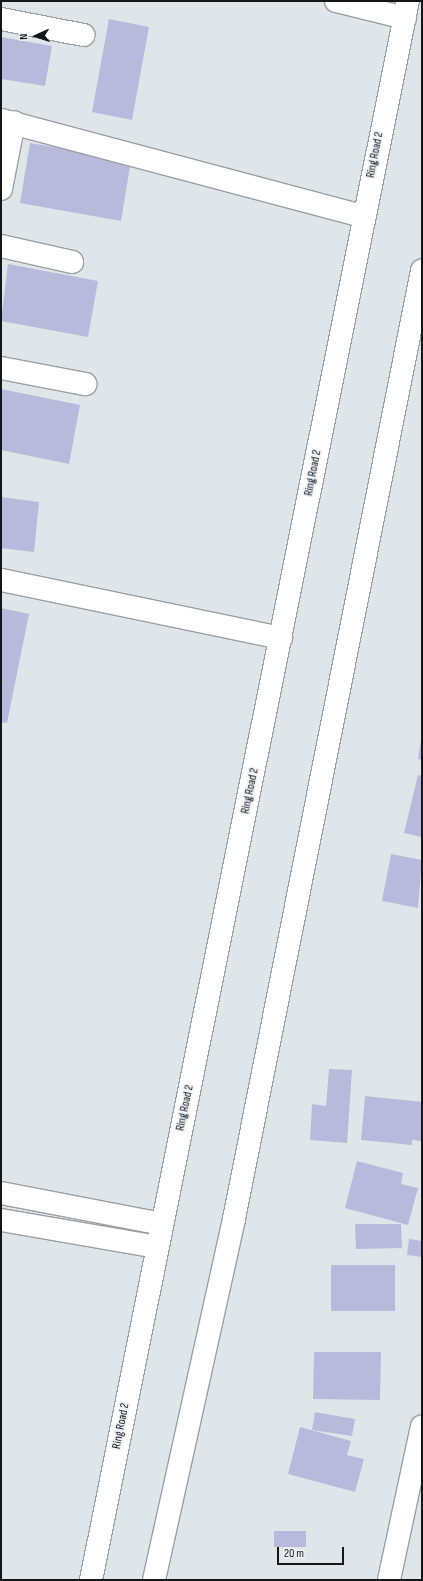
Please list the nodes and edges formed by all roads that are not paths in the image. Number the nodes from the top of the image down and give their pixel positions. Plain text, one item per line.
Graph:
1 (336, 1) edge
2 (406, 9) edge
3 (1, 19) edge
4 (82, 35) dead end
5 (7, 121) edge
6 (1, 189) edge
7 (363, 216) junction
8 (1, 246) edge
9 (72, 262) dead end
10 (422, 270) edge
11 (1, 368) edge
12 (85, 384) dead end
13 (1, 580) edge
14 (281, 638) junction
15 (1, 1193) edge
16 (1, 1220) edge
17 (162, 1224) junction
18 (157, 1247) junction
19 (422, 1431) edge
20 (91, 1580) edge
21 (154, 1580) edge
22 (389, 1580) edge

1 - 2 street
2 - 7 street, Ring Road 2
3 - 4 street
5 - 6 street
5 - 7 street
7 - 14 street, Ring Road 2
8 - 9 street
10 - 21 street
11 - 12 street
13 - 14 street
14 - 17 street, Ring Road 2
15 - 17 street
16 - 18 street
17 - 18 street, Ring Road 2
18 - 20 street, Ring Road 2
19 - 22 street

